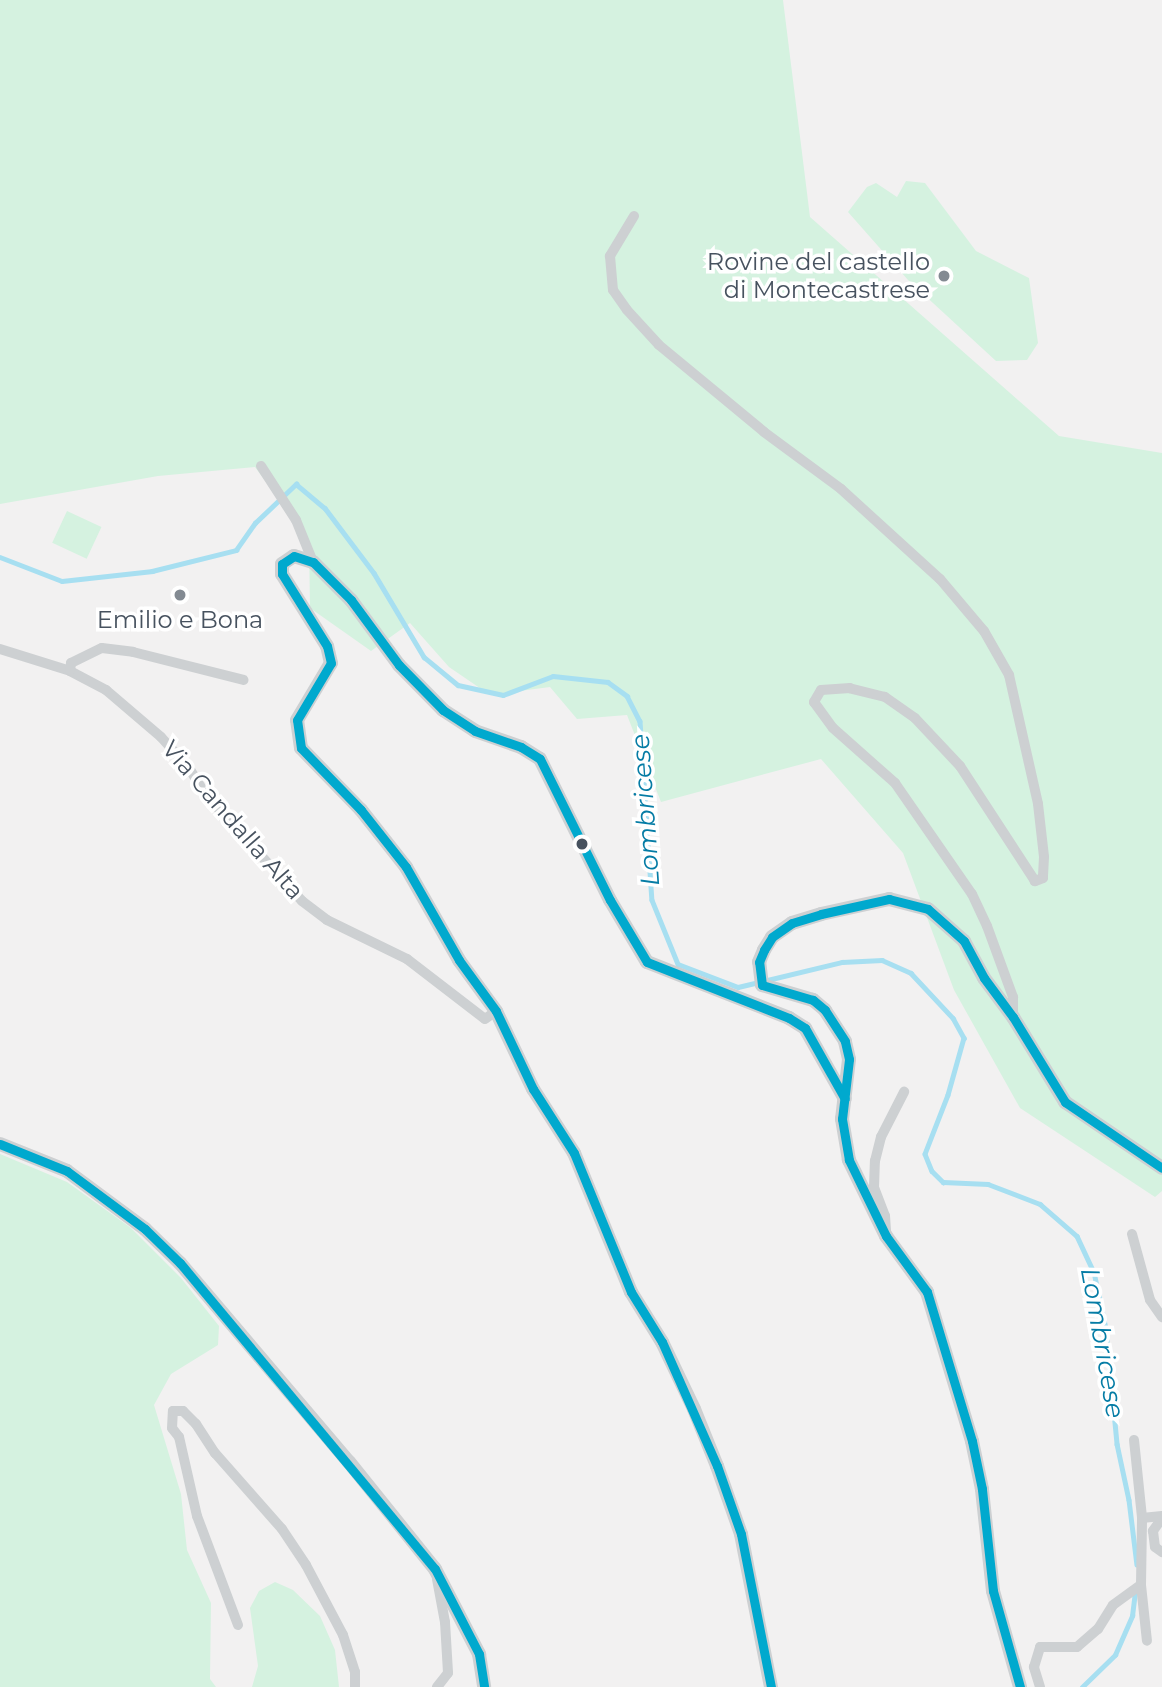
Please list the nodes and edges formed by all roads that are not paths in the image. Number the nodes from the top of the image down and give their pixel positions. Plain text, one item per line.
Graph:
1 (634, 216) dead end
2 (261, 466) dead end
3 (313, 562) junction
4 (0, 649) edge
5 (70, 671) junction
6 (244, 680) dead end
7 (496, 1011) junction
8 (1013, 1017) junction
9 (904, 1092) dead end
10 (845, 1099) junction
11 (0, 1144) edge
12 (1162, 1168) edge
13 (1132, 1234) dead end
14 (886, 1236) junction
15 (1162, 1317) edge
16 (1134, 1440) dead end
17 (1162, 1517) edge
18 (1142, 1518) junction
19 (1162, 1552) edge
20 (435, 1569) junction
21 (1141, 1585) junction
22 (238, 1625) dead end
23 (1147, 1641) dead end
24 (355, 1687) edge
25 (437, 1687) edge
26 (484, 1687) edge
27 (771, 1687) edge
28 (1020, 1687) edge
29 (1040, 1687) edge

1 - 8 street
2 - 3 street
3 - 7 street
3 - 10 street
4 - 5 street, Via Candalla Alta
5 - 6 street
5 - 7 street, Via Candalla Alta
7 - 27 street
8 - 10 street
8 - 12 street
9 - 14 street
10 - 14 street
11 - 20 street
13 - 15 street
14 - 28 street
16 - 18 street
17 - 18 street
17 - 19 street
18 - 21 street
20 - 25 street
20 - 26 street
21 - 23 street
21 - 29 street
22 - 24 street

